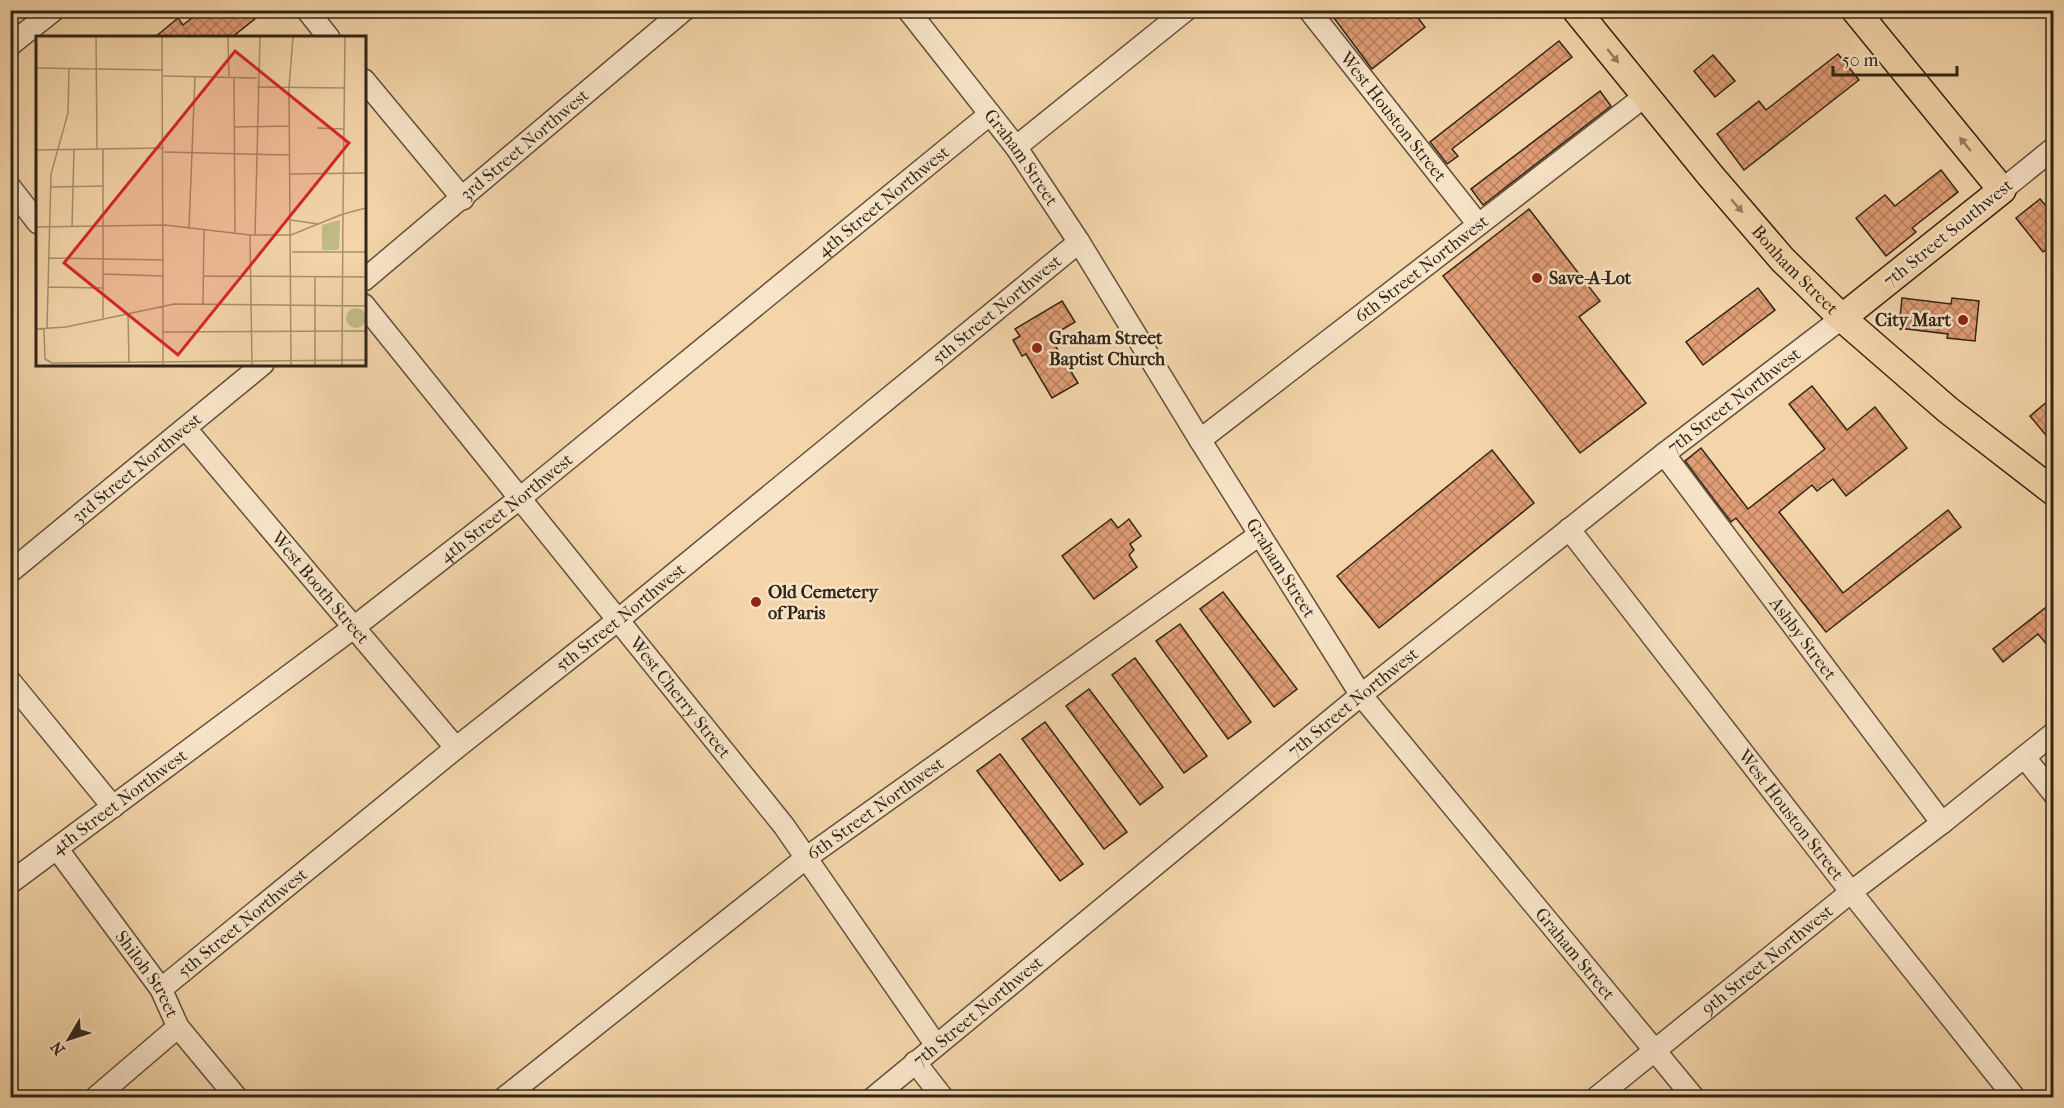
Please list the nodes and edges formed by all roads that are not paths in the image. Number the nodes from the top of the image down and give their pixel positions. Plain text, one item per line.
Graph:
1 (54, 10) edge
2 (307, 10) edge
3 (684, 10) edge
4 (908, 10) edge
5 (1185, 10) edge
6 (1309, 10) edge
7 (1576, 10) edge
8 (1855, 10) edge
9 (327, 36) edge
10 (10, 45) edge
11 (366, 82) edge
12 (1645, 96) junction
13 (990, 114) junction
14 (1016, 147) junction
15 (2054, 148) edge
16 (10, 187) edge
17 (2002, 190) junction
18 (463, 199) junction
19 (36, 220) edge
20 (1478, 224) junction
21 (1079, 242) junction
22 (366, 278) edge
23 (366, 308) edge
24 (1842, 318) junction
25 (261, 366) edge
26 (186, 429) junction
27 (1200, 440) junction
28 (1664, 454) junction
29 (2054, 492) edge
30 (519, 499) junction
31 (1569, 529) junction
32 (1259, 535) junction
33 (10, 572) edge
34 (618, 620) junction
35 (353, 628) junction
36 (10, 681) edge
37 (1361, 694) junction
38 (2054, 733) edge
39 (456, 748) junction
40 (2025, 758) junction
41 (2054, 794) edge
42 (113, 807) junction
43 (1942, 823) junction
44 (57, 850) junction
45 (806, 858) junction
46 (10, 884) edge
47 (1851, 892) junction
48 (161, 989) junction
49 (178, 1027) junction
50 (936, 1045) junction
51 (1655, 1050) junction
52 (915, 1062) junction
53 (95, 1098) edge
54 (237, 1098) edge
55 (504, 1098) edge
56 (873, 1098) edge
57 (943, 1098) edge
58 (1596, 1098) edge
59 (1694, 1098) edge
60 (2015, 1098) edge

1 - 10 street
2 - 9 street
3 - 18 street, 3rd Street Northwest
4 - 13 street, Graham Street
5 - 14 street
6 - 20 street, West Houston Street
7 -> 12 main road, Bonham Street
17 -> 8 main road
11 - 18 street
12 - 20 street, 6th Street Northwest
12 -> 24 main road, Bonham Street
13 - 14 street, Graham Street
13 - 30 street, 4th Street Northwest
14 - 21 street, Graham Street
15 - 17 street, 7th Street Southwest
16 - 19 street
17 - 24 main road, 7th Street Southwest
18 - 22 street, 3rd Street Northwest
20 - 27 street, 6th Street Northwest
21 - 27 street, Graham Street
21 - 34 street, 5th Street Northwest
23 - 30 street, West Cherry Street
24 - 28 street, 7th Street Northwest
24 - 29 main road, Bonham Street
25 - 26 street, 3rd Street Northwest
26 - 33 street, 3rd Street Northwest
26 - 35 street, West Booth Street
27 - 32 street, Graham Street
28 - 31 street, 7th Street Northwest
28 - 43 street, Ashby Street
30 - 34 street, West Cherry Street
30 - 35 street, 4th Street Northwest
31 - 37 street, 7th Street Northwest
31 - 47 street, West Houston Street
32 - 37 street, Graham Street
32 - 45 street, 6th Street Northwest
34 - 39 street, 5th Street Northwest
34 - 45 street, West Cherry Street
35 - 39 street, West Booth Street
35 - 42 street, 4th Street Northwest
36 - 42 street
37 - 50 street, 7th Street Northwest
37 - 51 street, Graham Street
38 - 40 street, 9th Street Northwest
39 - 48 street, 5th Street Northwest
40 - 41 street
40 - 43 street, 9th Street Northwest
42 - 44 street, 4th Street Northwest
43 - 47 street, 9th Street Northwest
44 - 46 street, 4th Street Northwest
44 - 48 street, Shiloh Street
45 - 50 street, West Cherry Street
45 - 55 street, 6th Street Northwest
47 - 51 street, 9th Street Northwest
47 - 60 street, West Houston Street
48 - 49 street, Shiloh Street
49 - 53 street
49 - 54 street, Shiloh Street
50 - 52 street, 7th Street Northwest
51 - 58 street, 9th Street Northwest
51 - 59 street, Graham Street
52 - 56 street, 7th Street Northwest
52 - 57 street

